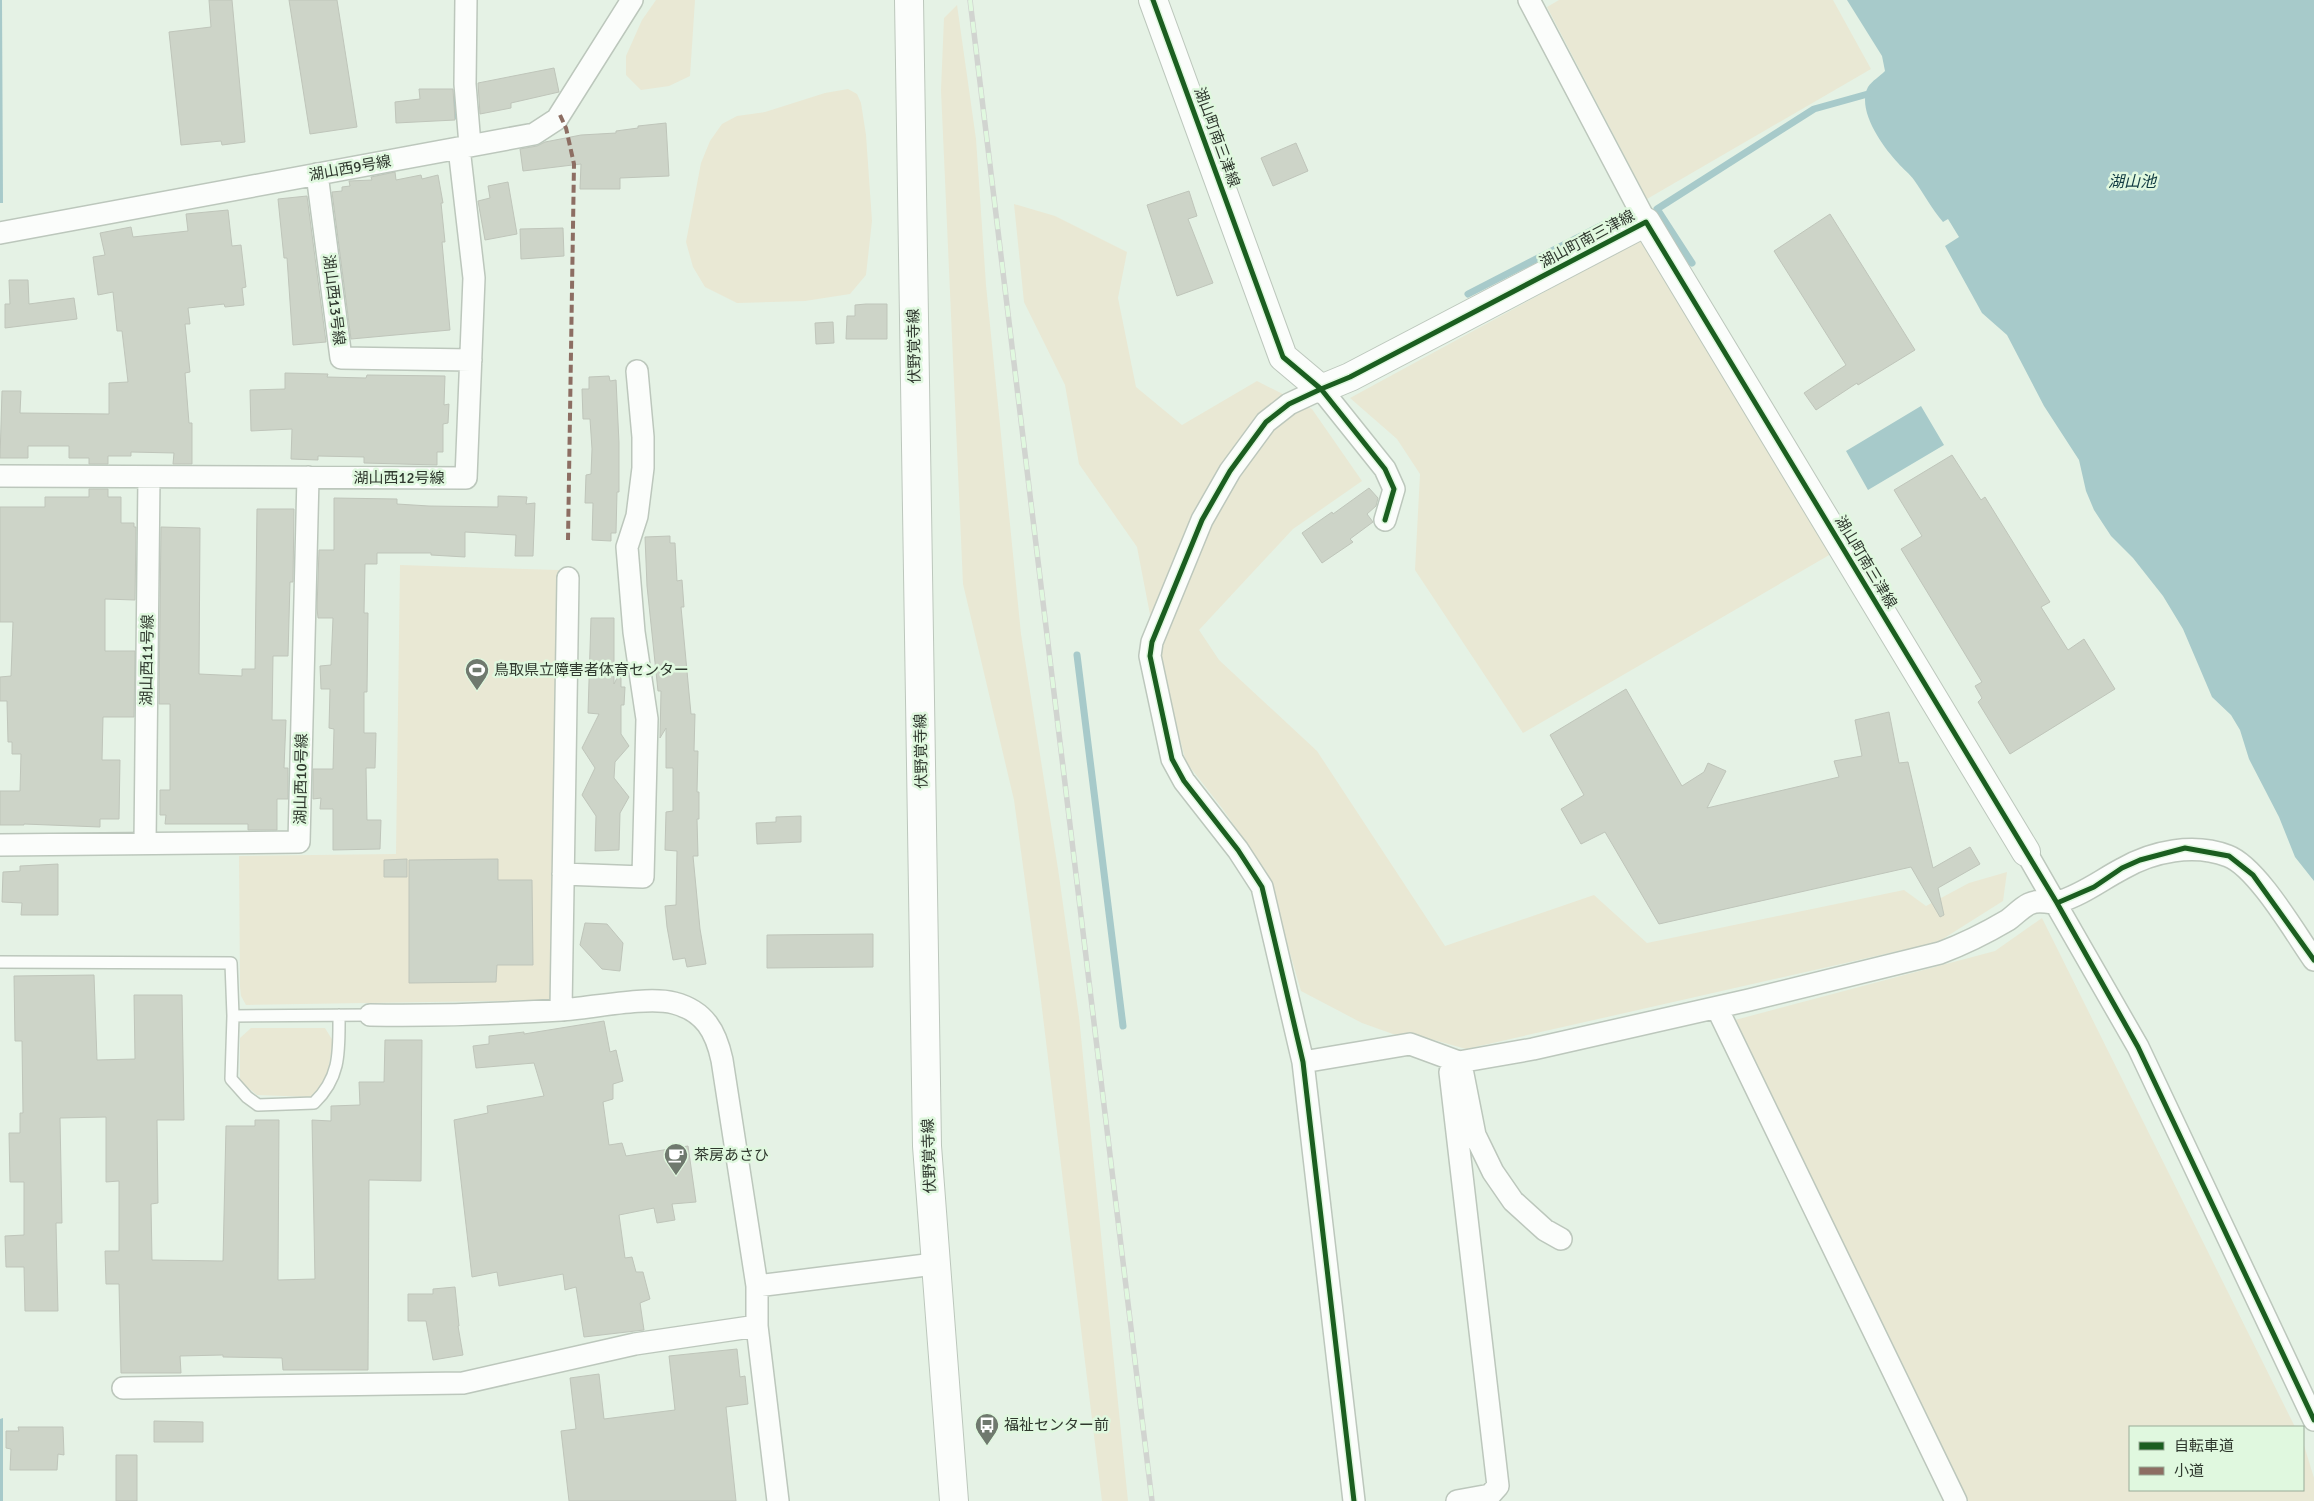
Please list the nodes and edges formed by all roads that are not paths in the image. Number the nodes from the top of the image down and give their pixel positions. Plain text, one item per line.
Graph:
1 (466, 0) edge
2 (632, 0) edge
3 (909, 0) edge
4 (1152, 0) edge
5 (1529, 0) edge
6 (465, 147) junction
7 (317, 174) junction
8 (1646, 222) junction
9 (0, 233) edge
10 (471, 360) junction
11 (637, 371) dead end
12 (1321, 389) junction
13 (0, 476) edge
14 (149, 477) junction
15 (308, 478) junction
16 (1385, 520) dead end
17 (568, 578) dead end
18 (145, 844) junction
19 (0, 845) edge
20 (2026, 852) joint
21 (563, 874) junction
22 (2056, 903) junction
23 (2314, 960) edge
24 (0, 962) edge
25 (1717, 1008) junction
26 (561, 1010) junction
27 (370, 1015) joint
28 (233, 1016) junction
29 (339, 1016) junction
30 (1302, 1062) junction
31 (1459, 1062) junction
32 (1561, 1239) dead end
33 (934, 1264) junction
34 (757, 1286) junction
35 (757, 1326) junction
36 (124, 1388) dead end
37 (2314, 1420) edge
38 (778, 1501) edge
39 (954, 1501) edge
40 (1354, 1501) edge
41 (1457, 1501) edge
42 (1956, 1501) edge

1 - 6 street, 湖山西12号線
2 - 6 street, 湖山西9号線
3 - 33 street, 伏野覚寺線
4 - 12 street, 湖山町南三津線
5 - 8 street
6 - 7 street, 湖山西9号線
6 - 10 street, 湖山西12号線
7 - 9 street, 湖山西9号線
7 - 10 street, 湖山西13号線
8 - 12 street, 湖山町南三津線
8 - 20 street, 湖山町南三津線
10 - 15 street, 湖山西12号線
11 - 21 street
12 - 16 street
12 - 30 street
13 - 14 street, 湖山西12号線
14 - 15 street, 湖山西12号線
14 - 18 street, 湖山西11号線
15 - 18 street, 湖山西10号線
17 - 21 street
18 - 19 street, 湖山西10号線
20 - 22 street
21 - 26 street
22 - 23 street
22 - 25 street
22 - 37 street
24 - 28 lane
25 - 31 street
25 - 42 street
26 - 27 street
26 - 34 street
27 - 29 lane
28 - 29 lane
28 - 29 lane
30 - 31 street
30 - 40 street
31 - 32 street
31 - 41 street
33 - 34 street
33 - 39 street, 伏野覚寺線
34 - 35 street
35 - 36 street
35 - 38 street

